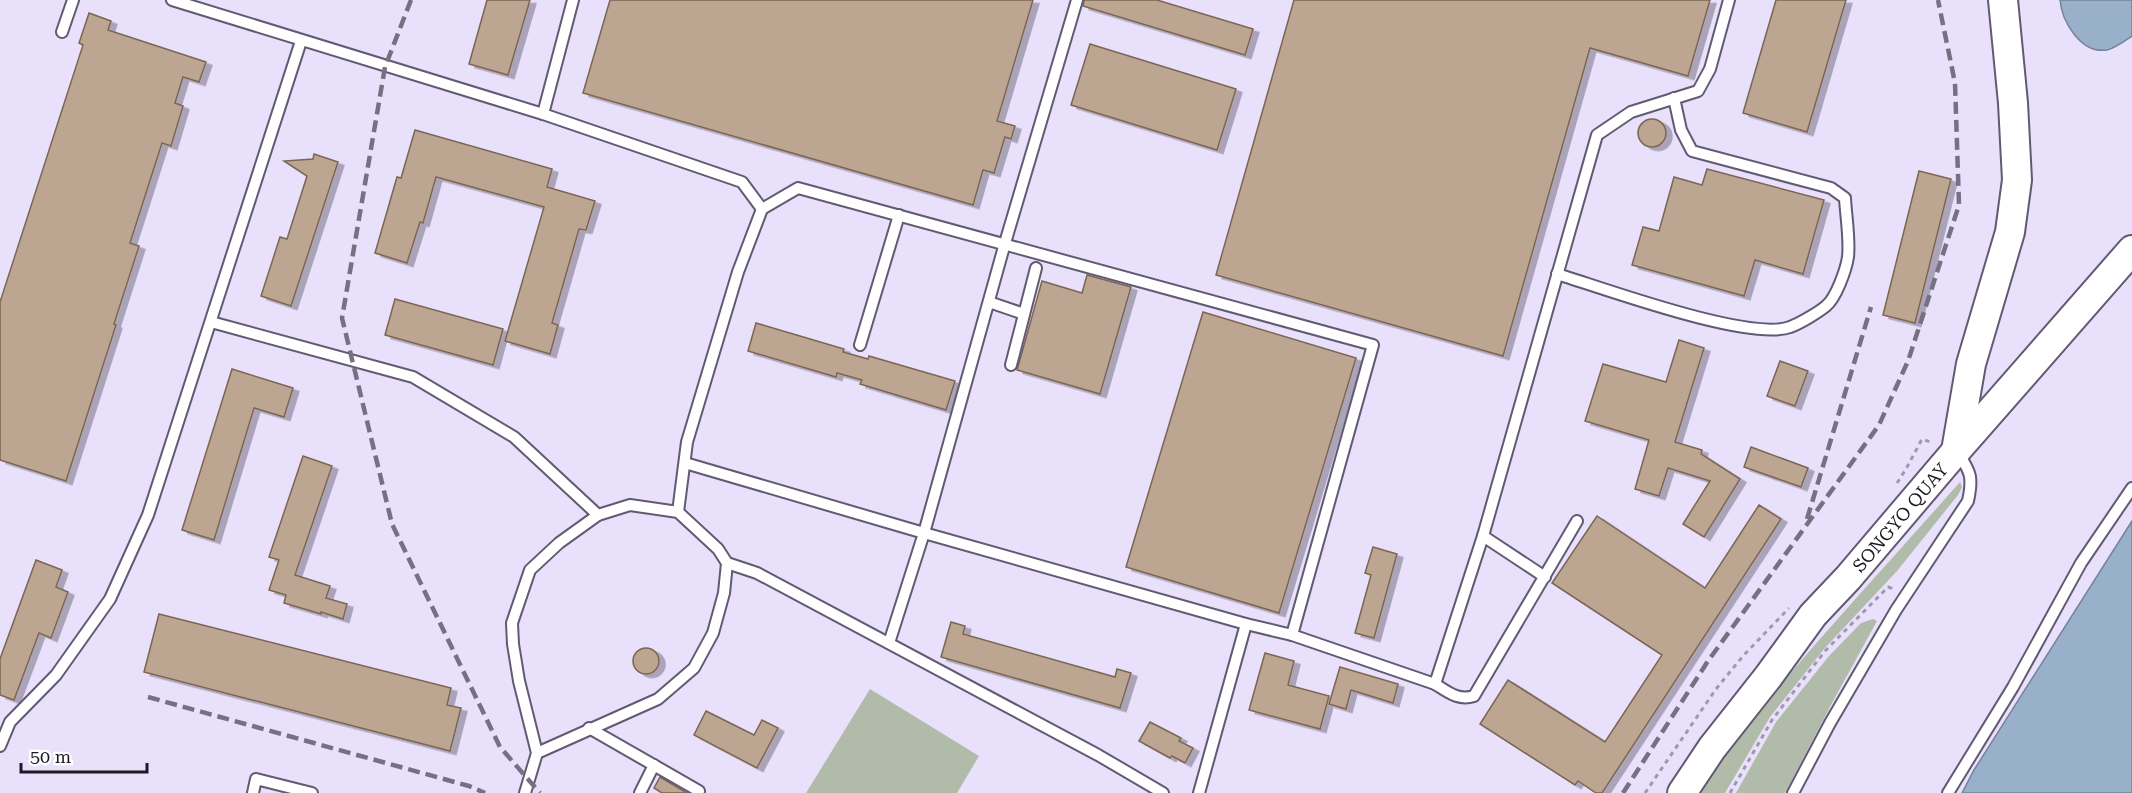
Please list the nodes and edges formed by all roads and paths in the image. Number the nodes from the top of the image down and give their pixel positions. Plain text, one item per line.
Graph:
1 (73, 0) edge
2 (172, 0) edge
3 (573, 0) edge
4 (1077, 0) edge
5 (1729, 0) edge
6 (2003, 0) edge
7 (62, 32) dead end
8 (301, 40) junction
9 (1674, 98) junction
10 (543, 114) junction
11 (762, 209) junction
12 (899, 215) junction
13 (1005, 243) junction
14 (2132, 250) edge
15 (1036, 268) dead end
16 (1557, 274) junction
17 (989, 302) junction
18 (1024, 314) junction
19 (211, 322) junction
20 (860, 345) dead end
21 (1011, 365) dead end
22 (1956, 451) junction
23 (685, 463) junction
24 (2132, 488) edge
25 (678, 512) junction
26 (598, 515) junction
27 (1577, 521) dead end
28 (924, 533) junction
29 (1483, 536) junction
30 (727, 563) junction
31 (1545, 577) junction
32 (1907, 594) junction
33 (1246, 624) junction
34 (1292, 635) junction
35 (888, 643) junction
36 (1435, 684) junction
37 (589, 728) junction
38 (0, 746) edge
39 (537, 753) junction
40 (654, 765) junction
41 (699, 791) dead end
42 (253, 793) edge
43 (312, 793) edge
44 (525, 793) edge
45 (640, 793) edge
46 (1163, 793) edge
47 (1199, 793) edge
48 (1682, 793) edge
49 (1730, 793) edge
50 (1793, 793) edge
51 (1948, 793) edge

1 - 7 lane
2 - 8 lane
3 - 10 lane
4 - 13 lane
5 - 9 lane
6 - 22 main road
8 - 10 lane
8 - 19 lane
9 - 16 lane
9 - 16 lane
10 - 11 lane
11 - 12 lane
11 - 23 lane
12 - 13 lane
12 - 20 lane
13 - 17 lane
13 - 34 lane
14 - 22 main road, SONGYO QUAY
15 - 18 lane
16 - 29 lane
17 - 18 lane
17 - 28 lane
18 - 21 lane
19 - 26 lane
19 - 38 lane
22 - 32 lane
22 - 48 main road, SONGYO QUAY
23 - 25 lane
23 - 28 lane
24 - 51 lane
25 - 26 lane
25 - 30 lane
26 - 39 lane
27 - 31 lane
28 - 33 lane
28 - 35 lane
29 - 31 lane
29 - 36 lane
30 - 35 lane
30 - 37 lane
31 - 36 lane
32 - 49 path
32 - 50 lane
33 - 34 lane
33 - 47 lane
34 - 36 lane
35 - 46 lane
37 - 39 lane
37 - 40 lane
39 - 44 lane
40 - 41 lane
40 - 45 lane
42 - 43 lane

